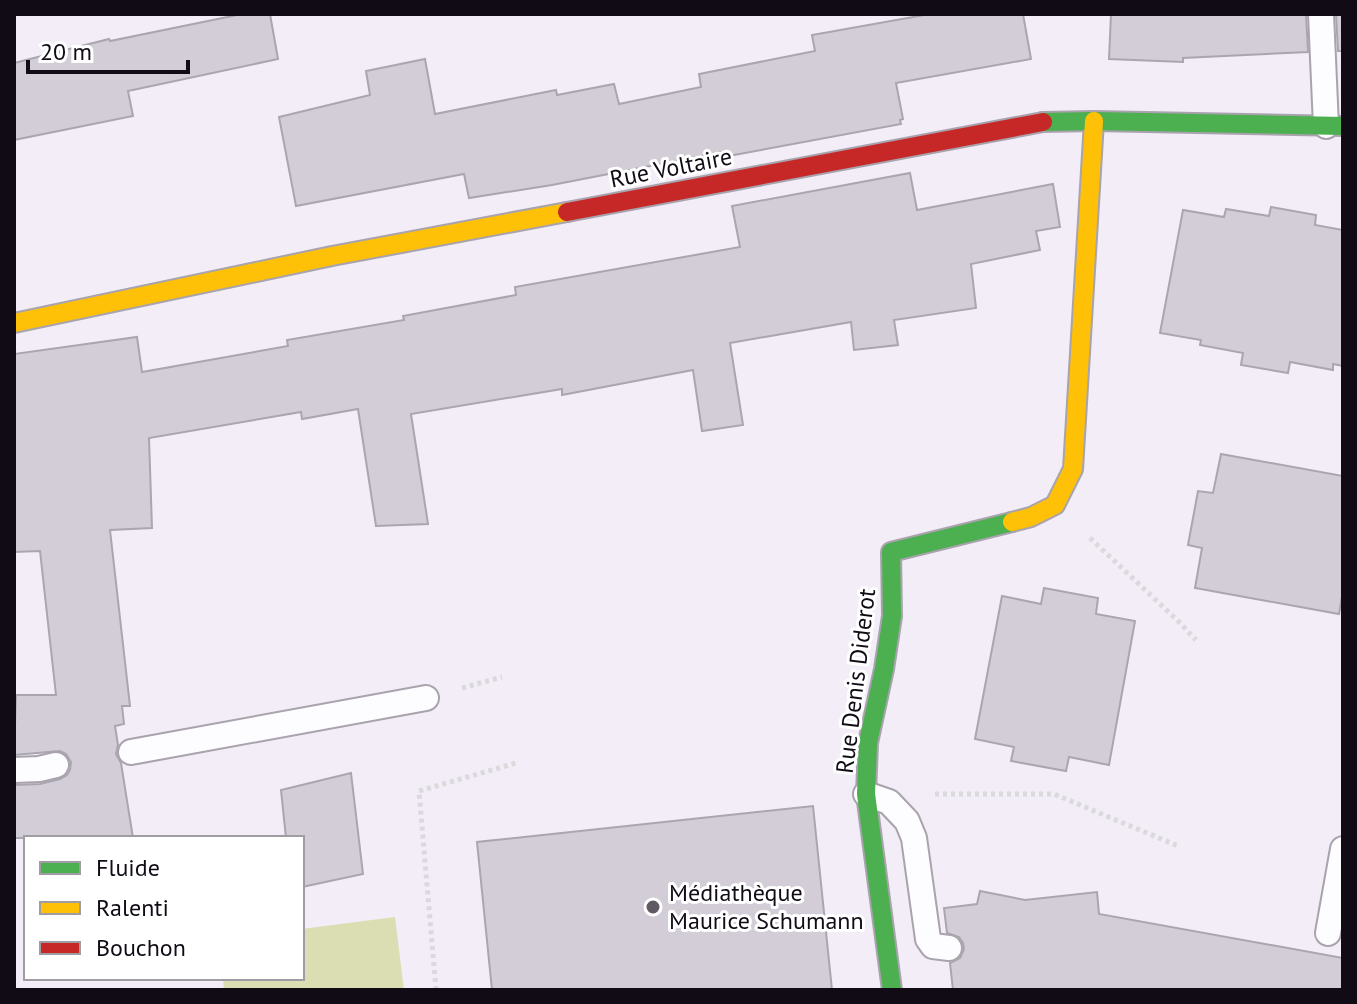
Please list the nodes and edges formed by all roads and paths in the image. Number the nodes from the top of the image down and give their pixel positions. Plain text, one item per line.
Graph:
1 (1321, 14) edge
2 (1094, 121) junction
3 (1334, 126) edge
4 (14, 323) edge
5 (1055, 505) junction
6 (1196, 640) dead end
7 (426, 698) dead end
8 (131, 752) dead end
9 (516, 763) dead end
10 (56, 765) dead end
11 (14, 770) edge
12 (866, 794) junction
13 (1178, 846) dead end
14 (1343, 849) edge
15 (1328, 933) dead end
16 (949, 948) dead end
17 (436, 990) edge
18 (892, 990) edge

1 - 3 lane
2 - 3 street, Rue Voltaire
2 - 4 street, Rue Voltaire
2 - 5 street
5 - 6 path
5 - 12 street, Rue Denis Diderot
7 - 8 lane
9 - 17 path
10 - 11 lane
12 - 13 path
12 - 16 lane
12 - 18 street, Rue Denis Diderot
14 - 15 lane

